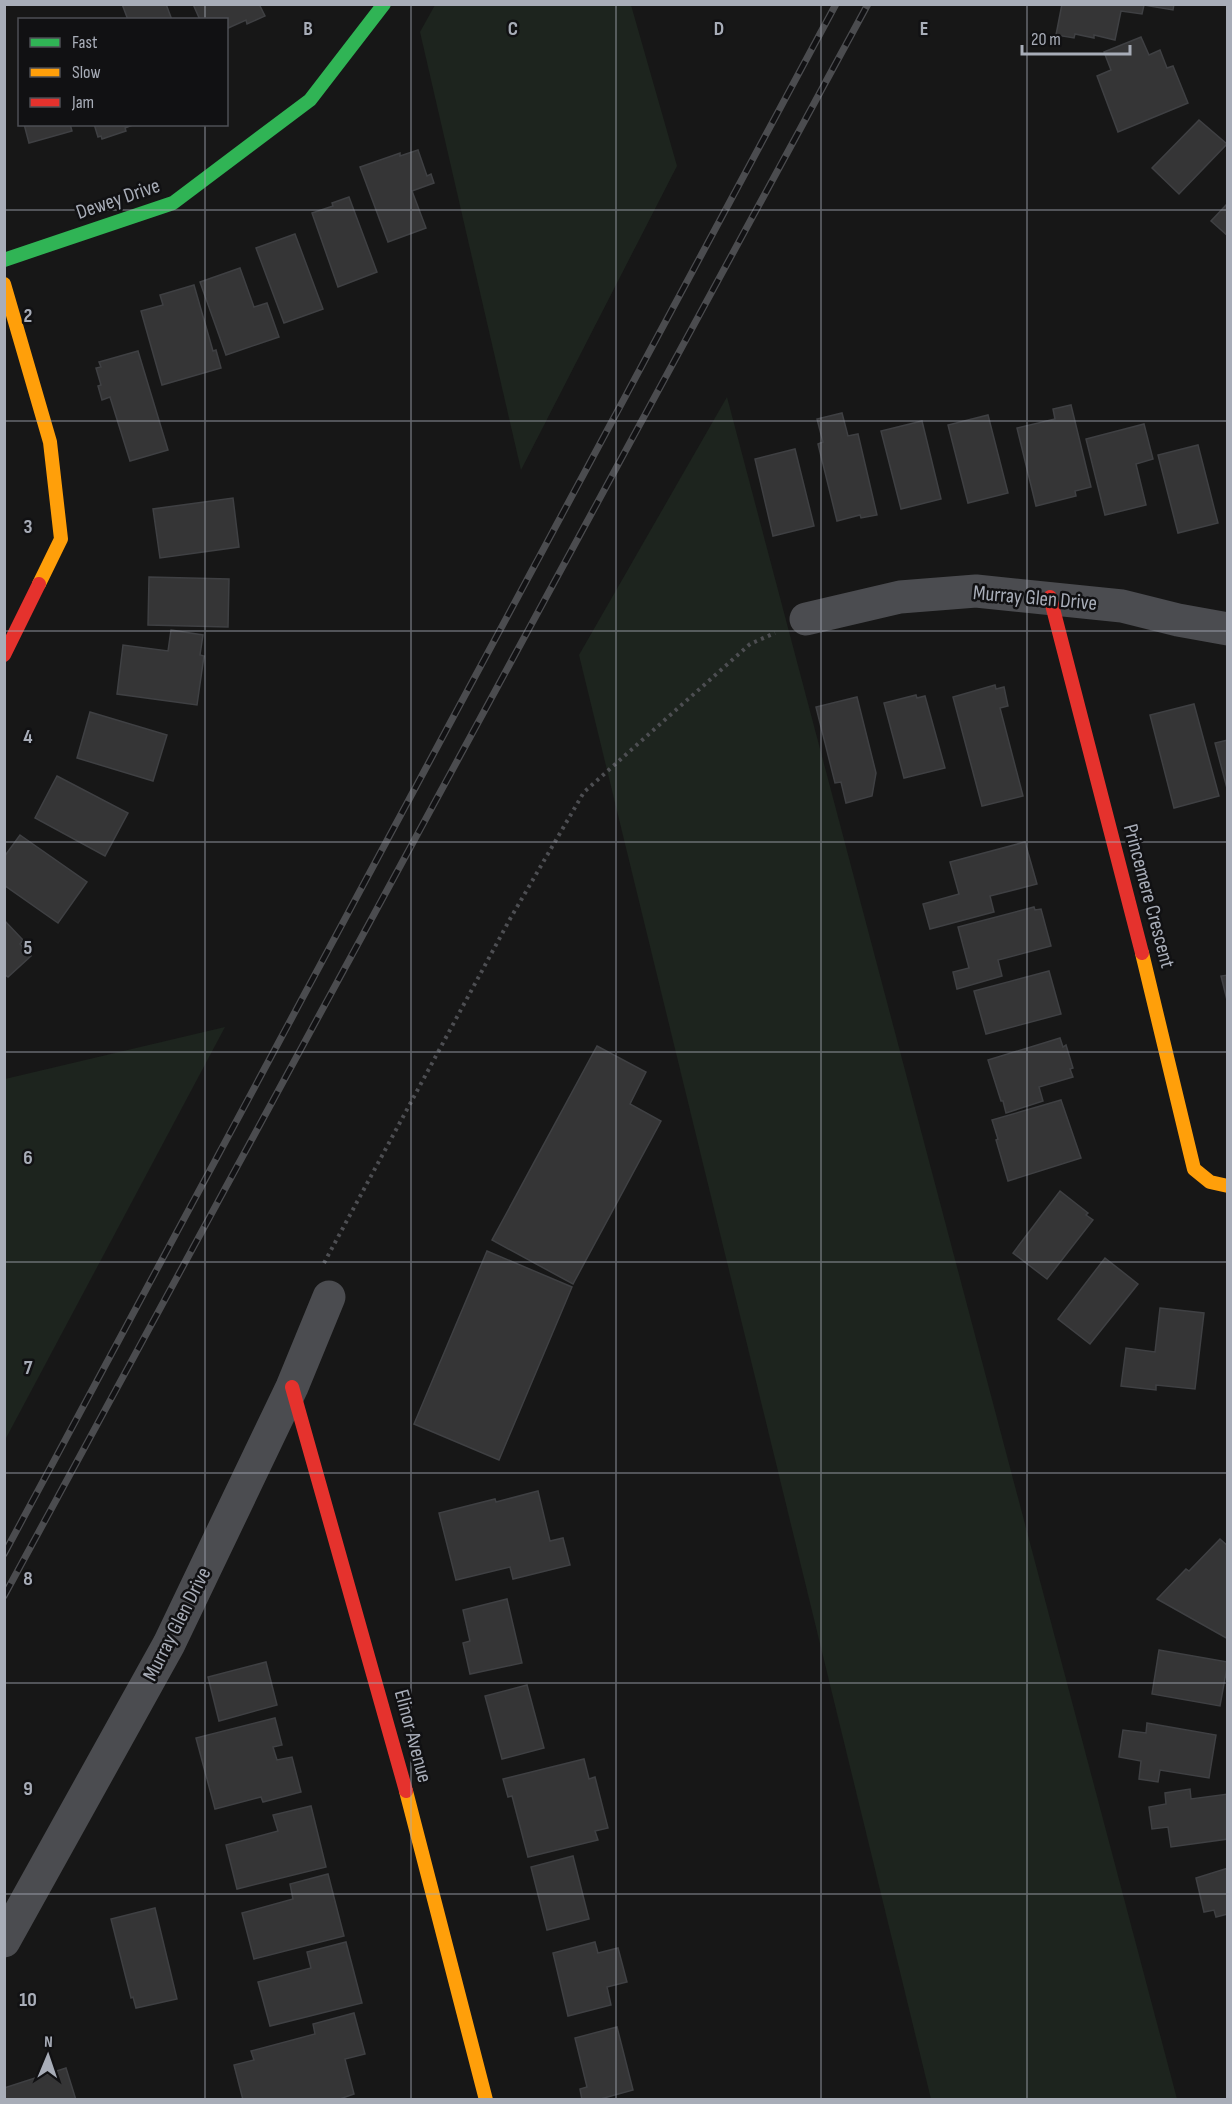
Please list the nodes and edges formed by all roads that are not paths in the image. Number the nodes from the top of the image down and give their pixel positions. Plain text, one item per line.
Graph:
1 (384, 4) edge
2 (4, 260) edge
3 (4, 284) edge
4 (1050, 597) junction
5 (806, 619) road end
6 (1227, 629) edge
7 (4, 655) edge
8 (1227, 1186) edge
9 (329, 1297) road end
10 (292, 1387) junction
11 (4, 1941) edge
12 (486, 2100) edge

1 - 2 street, Dewey Drive
3 - 7 street
4 - 5 street, Murray Glen Drive
4 - 6 street, Murray Glen Drive
4 - 8 street, Princemere Crescent
9 - 10 street, Murray Glen Drive
10 - 11 street, Murray Glen Drive
10 - 12 street, Elinor Avenue

